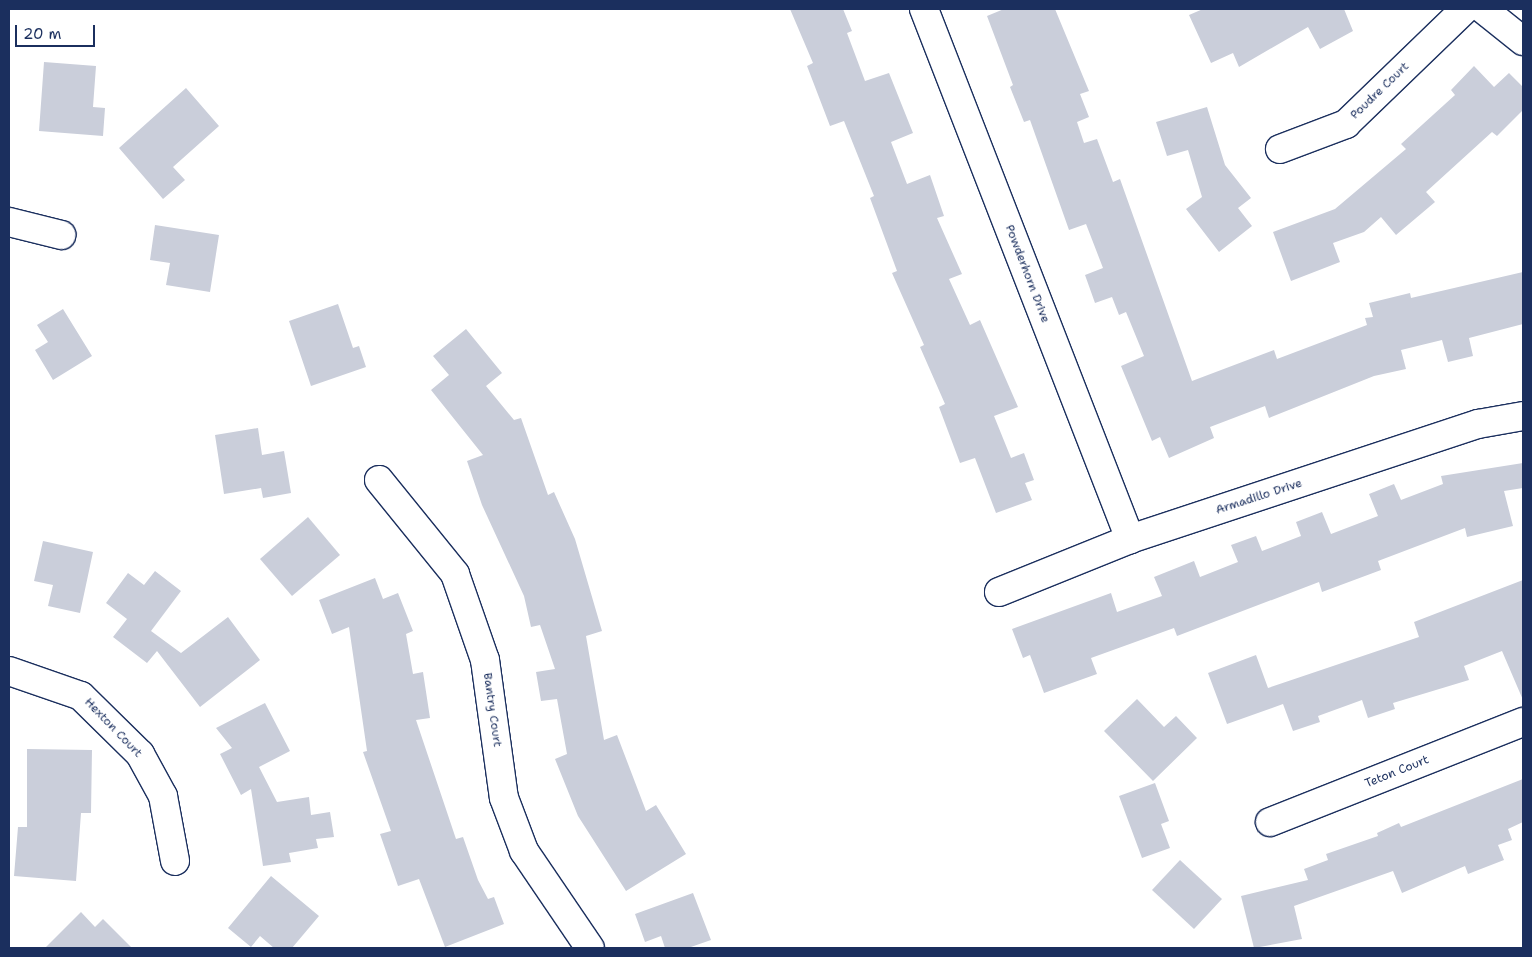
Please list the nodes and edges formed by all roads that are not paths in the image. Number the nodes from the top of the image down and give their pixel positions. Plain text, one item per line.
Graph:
1 (924, 9) edge
2 (1465, 9) edge
3 (1483, 9) edge
4 (1523, 41) edge
5 (1280, 149) dead end
6 (9, 222) edge
7 (61, 235) dead end
8 (1523, 416) edge
9 (379, 480) dead end
10 (1130, 539) junction
11 (999, 592) dead end
12 (9, 672) edge
13 (1523, 722) edge
14 (1270, 822) dead end
15 (175, 861) dead end
16 (590, 948) edge

1 - 10 street, Powderhorn Drive
2 - 5 street, Poudre Court
3 - 4 street
6 - 7 street
8 - 10 street, Armadillo Drive
9 - 16 street, Bantry Court
10 - 11 street, Armadillo Drive
12 - 15 street, Hexton Court
13 - 14 street, Teton Court

